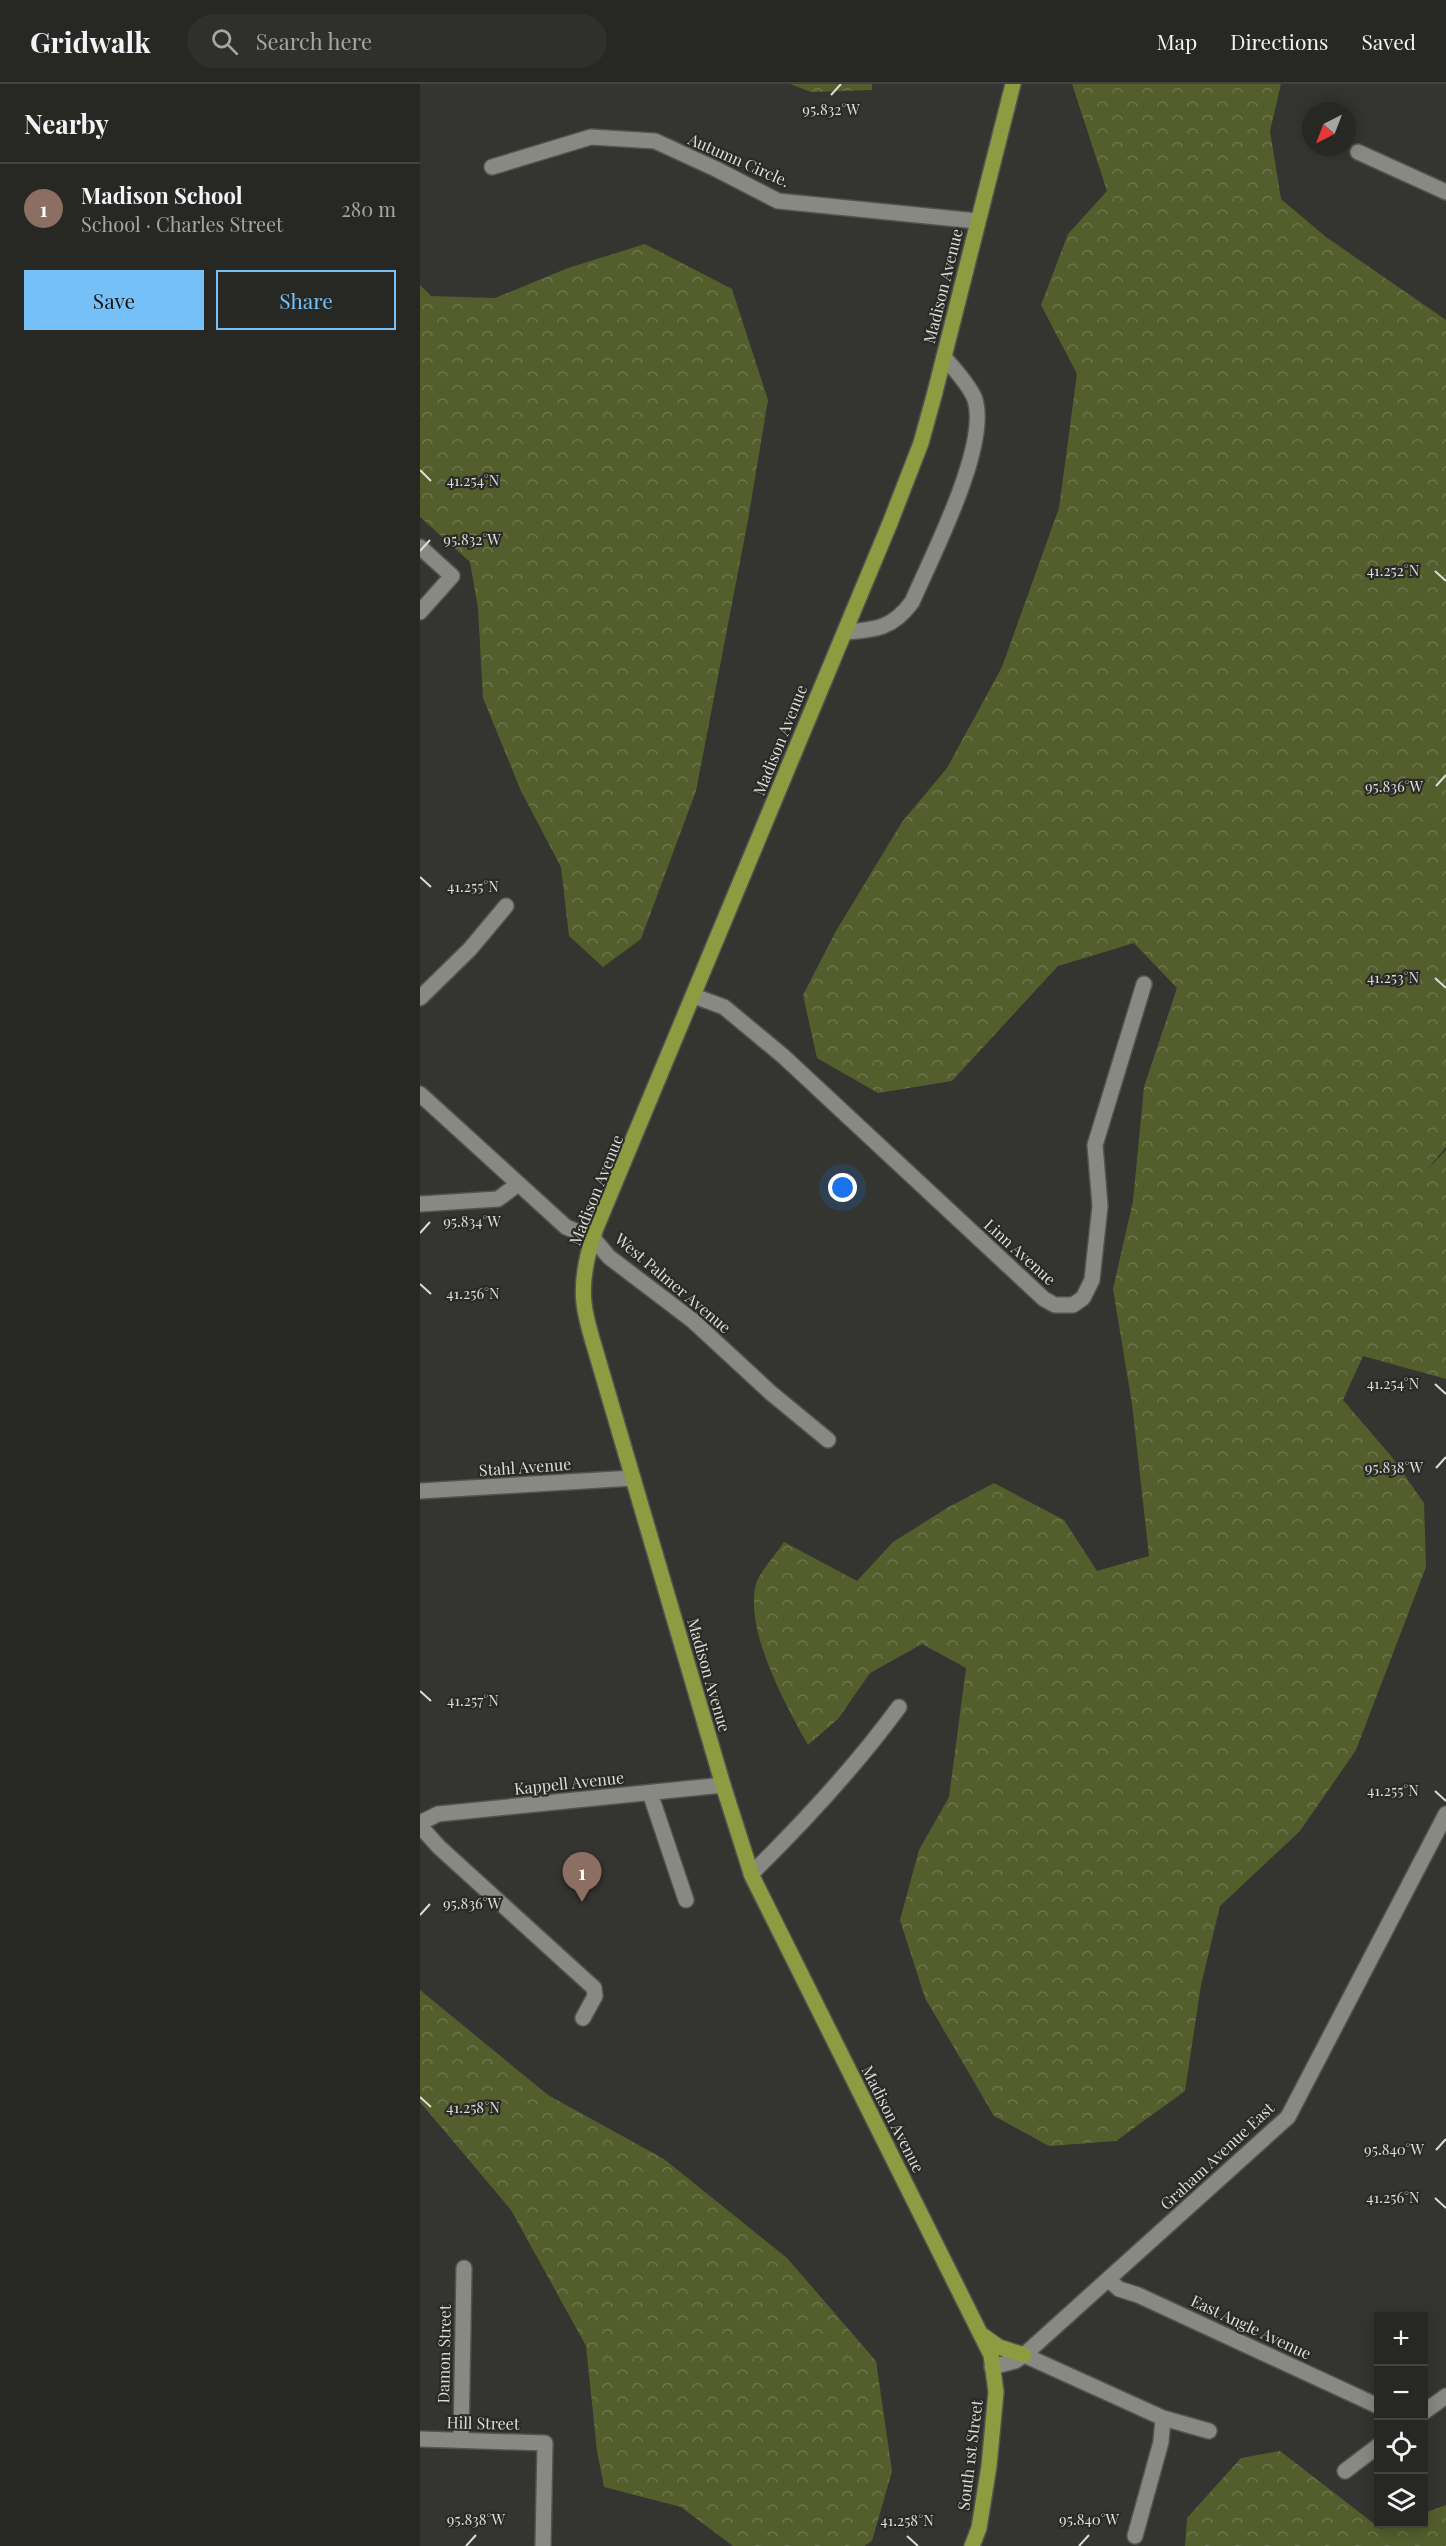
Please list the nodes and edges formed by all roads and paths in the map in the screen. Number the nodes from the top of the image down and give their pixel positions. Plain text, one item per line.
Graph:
1 (1013, 84) edge
2 (1358, 152) dead end
3 (492, 167) dead end
4 (1446, 192) edge
5 (977, 221) junction
6 (944, 357) junction
7 (420, 547) edge
8 (420, 612) edge
9 (845, 632) junction
10 (506, 906) dead end
11 (1144, 984) dead end
12 (694, 996) junction
13 (420, 999) edge
14 (420, 1094) edge
15 (518, 1184) junction
16 (420, 1203) edge
17 (593, 1238) junction
18 (828, 1440) dead end
19 (633, 1478) junction
20 (420, 1491) edge
21 (900, 1707) dead end
22 (723, 1785) junction
23 (650, 1793) junction
24 (1446, 1814) edge
25 (420, 1825) edge
26 (751, 1874) junction
27 (686, 1900) dead end
28 (583, 2018) dead end
29 (464, 2268) dead end
30 (1109, 2280) junction
31 (982, 2334) junction
32 (1024, 2355) junction
33 (992, 2367) junction
34 (1446, 2396) edge
35 (1374, 2404) edge
36 (1428, 2409) edge
37 (1163, 2418) junction
38 (1209, 2431) dead end
39 (420, 2439) edge
40 (461, 2440) junction
41 (1374, 2449) edge
42 (1345, 2471) dead end
43 (1135, 2536) dead end
44 (543, 2546) edge
45 (972, 2546) edge

1 - 5 main road, Madison Avenue
2 - 4 street
3 - 5 street, Autumn Circle.
5 - 6 main road, Madison Avenue
6 - 9 main road, Madison Avenue
6 - 9 street
7 - 8 street
9 - 12 main road, Madison Avenue
10 - 13 street
11 - 12 street, Linn Avenue
12 - 17 main road, Madison Avenue
14 - 15 street, West Palmer Avenue
15 - 16 street
15 - 17 street, West Palmer Avenue
17 - 18 street, West Palmer Avenue
17 - 19 main road, Madison Avenue
19 - 20 street, Stahl Avenue
19 - 22 main road, Madison Avenue
21 - 26 street
22 - 23 street, Kappell Avenue
22 - 26 main road, Madison Avenue
23 - 25 street, Kappell Avenue
23 - 27 street
24 - 30 street, Graham Avenue East
25 - 28 street
26 - 31 main road, Madison Avenue
29 - 40 street, Damon Street
30 - 32 street, Graham Avenue East
30 - 35 street, East Angle Avenue
31 - 32 main road
31 - 33 main road, Madison Avenue
32 - 33 street, Graham Avenue East
32 - 37 street
33 - 45 main road, South 1st Street
34 - 36 street
37 - 38 street
37 - 43 street
39 - 40 street, Hill Street
40 - 44 street, Hill Street
41 - 42 street

